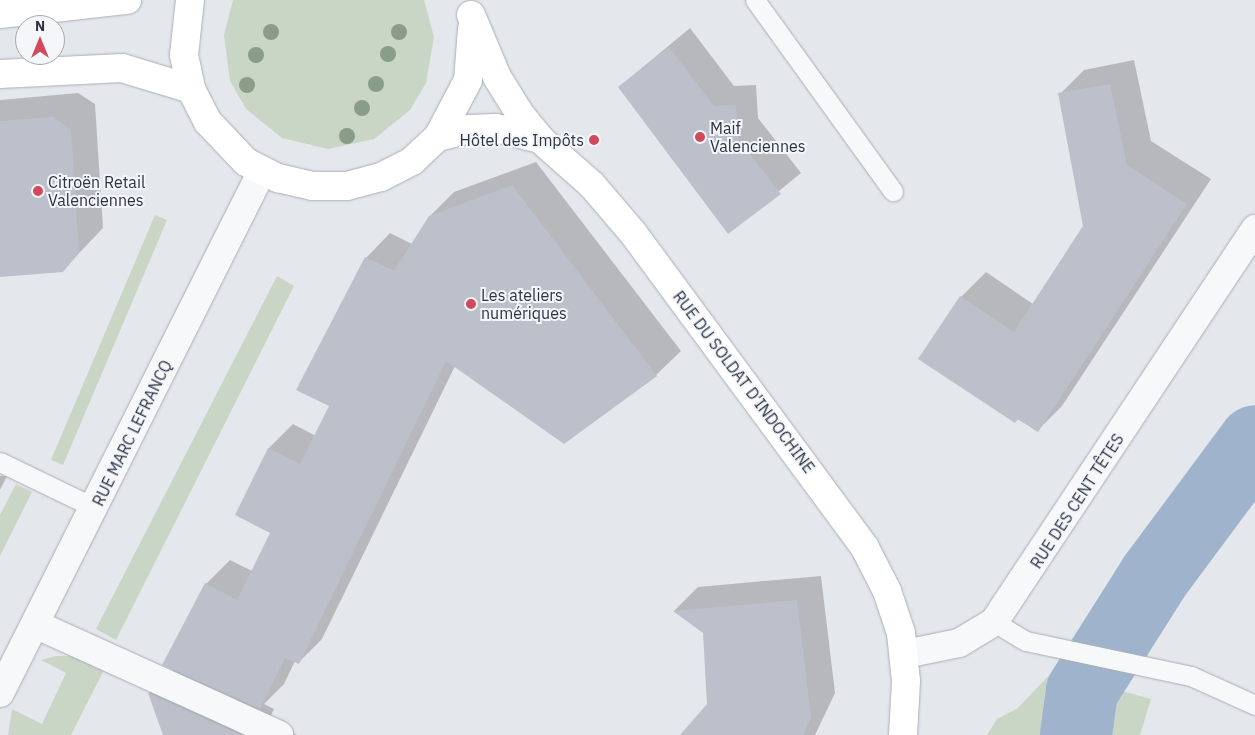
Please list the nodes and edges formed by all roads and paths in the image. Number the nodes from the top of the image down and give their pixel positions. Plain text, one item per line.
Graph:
1 (128, 0) edge
2 (190, 0) edge
3 (755, 0) edge
4 (469, 8) edge
5 (0, 14) edge
6 (0, 74) edge
7 (191, 89) junction
8 (438, 137) junction
9 (540, 139) junction
10 (262, 171) junction
11 (892, 191) dead end
12 (1255, 229) edge
13 (0, 462) edge
14 (95, 508) junction
15 (994, 622) junction
16 (38, 624) junction
17 (905, 654) junction
18 (0, 693) edge
19 (1255, 704) edge
20 (279, 735) edge
21 (903, 735) edge

1 - 5 main road
2 - 7 main road
3 - 11 lane
4 - 8 main road
4 - 9 main road, RUE DU SOLDAT D'INDOCHINE
6 - 7 main road
7 - 10 main road
8 - 9 main road, RUE DU SOLDAT D'INDOCHINE
8 - 10 main road
9 - 17 main road, RUE DU SOLDAT D'INDOCHINE
10 - 14 street, RUE MARC LEFRANCQ
12 - 15 street, RUE DES CENT TÊTES
13 - 14 lane
14 - 16 street, RUE MARC LEFRANCQ
15 - 17 street, RUE DES CENT TÊTES
15 - 19 lane
16 - 18 street, RUE MARC LEFRANCQ
16 - 20 street
17 - 21 main road

